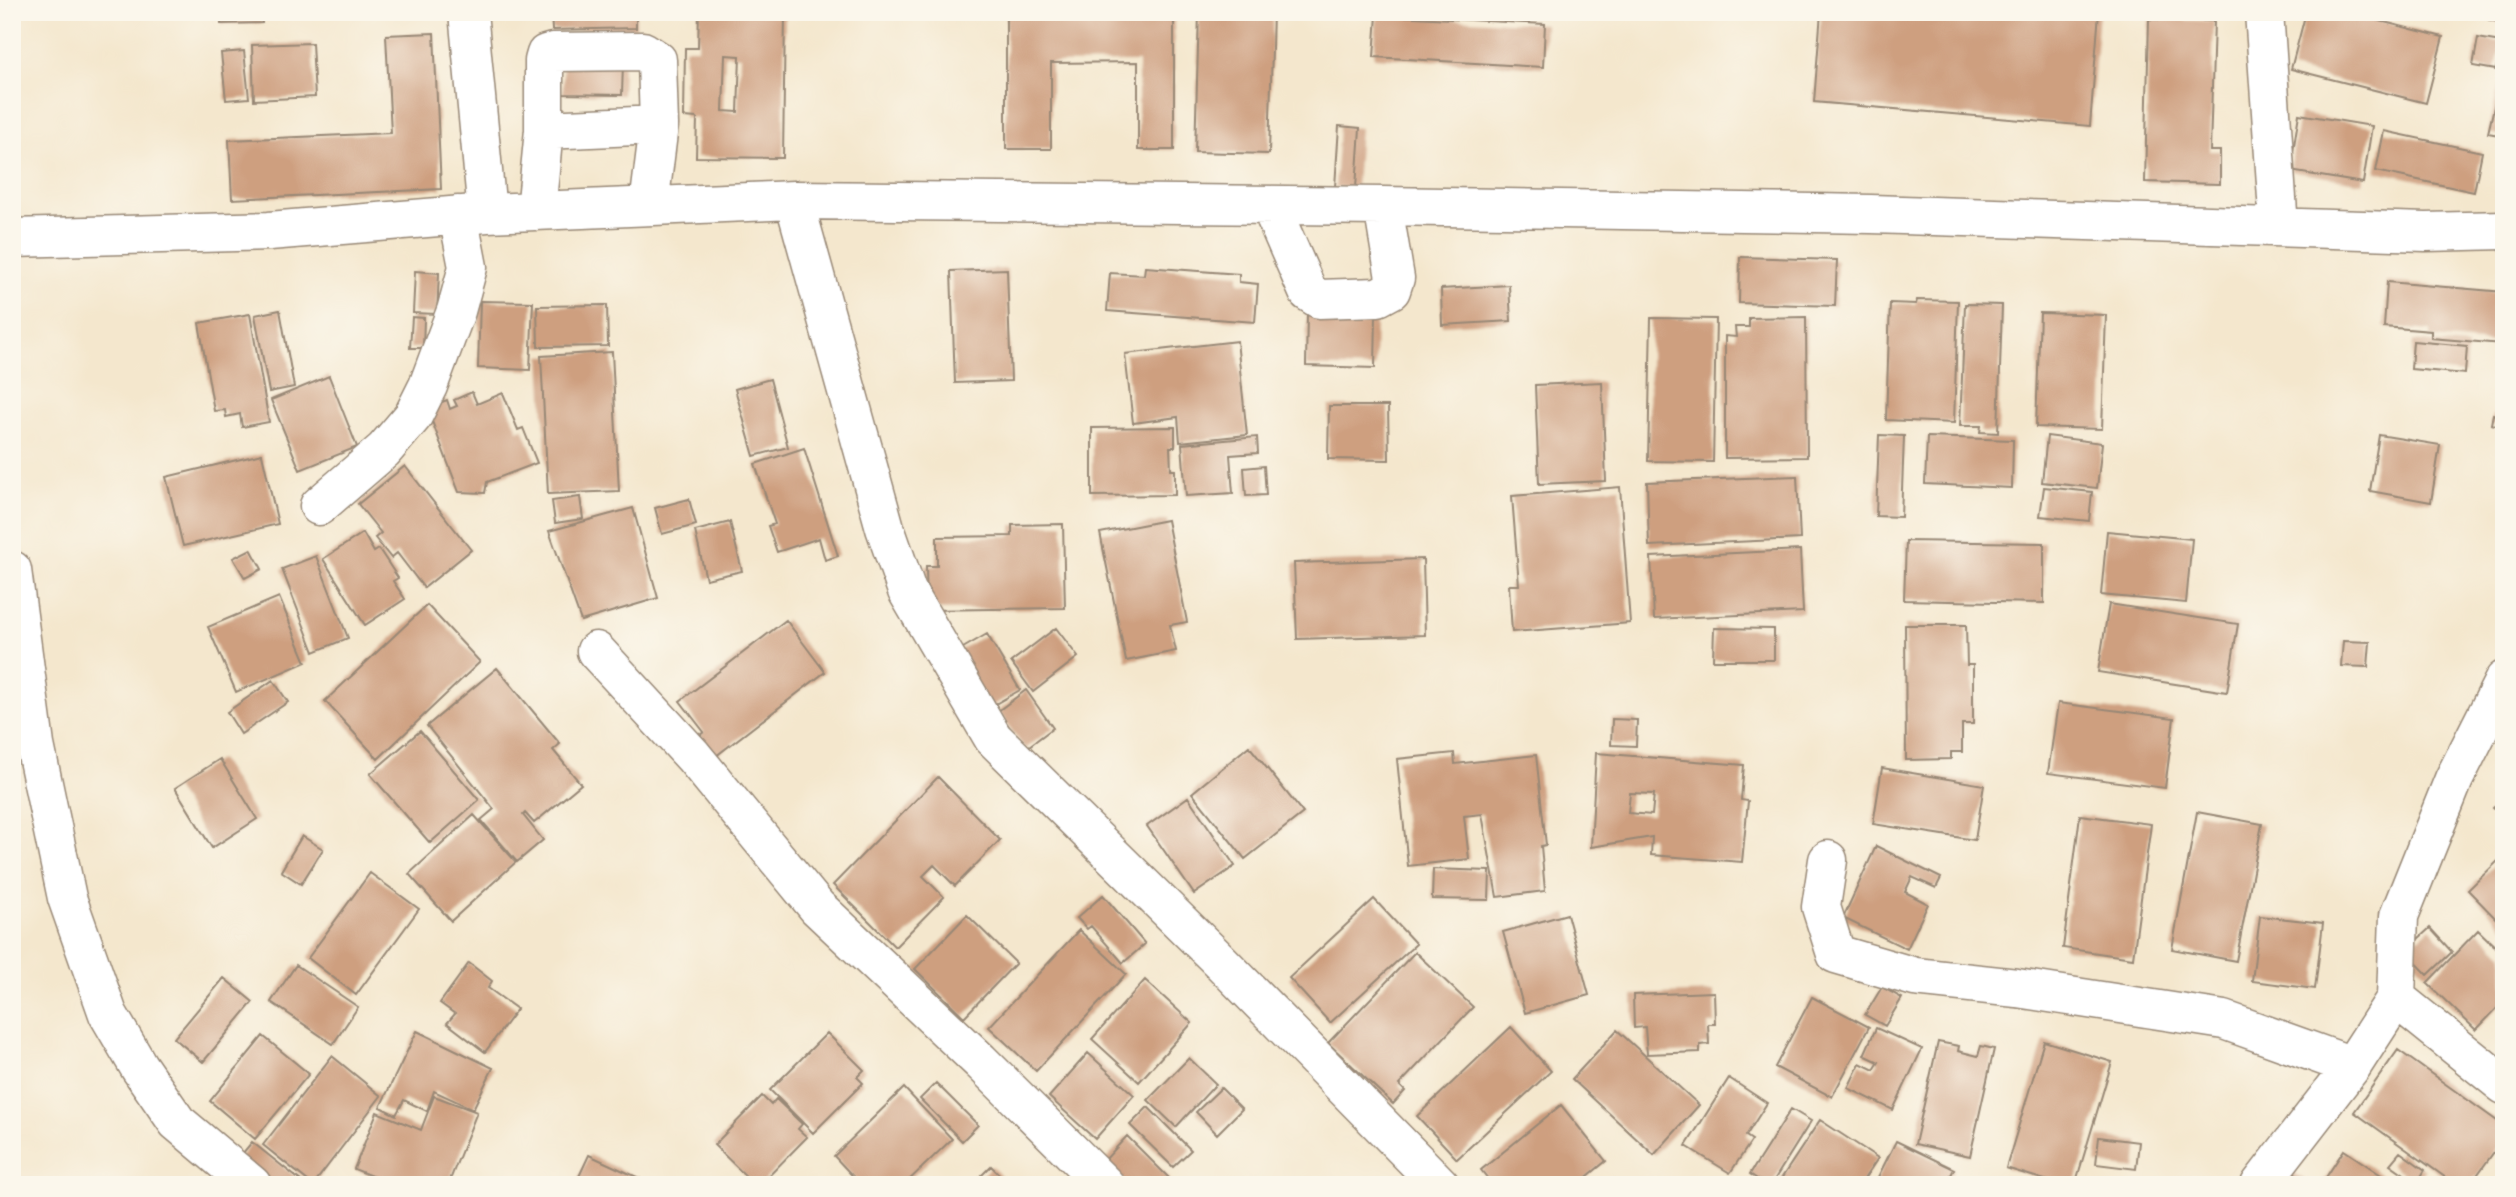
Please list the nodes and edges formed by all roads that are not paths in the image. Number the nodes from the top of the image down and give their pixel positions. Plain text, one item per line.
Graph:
1 (468, 12) edge
2 (2264, 12) edge
3 (659, 125) junction
4 (544, 130) junction
5 (794, 200) junction
6 (1269, 205) junction
7 (649, 206) junction
8 (1383, 206) junction
9 (536, 211) junction
10 (472, 214) junction
11 (2279, 227) junction
12 (2504, 230) edge
13 (12, 238) edge
14 (320, 506) dead end
15 (12, 570) edge
16 (596, 651) dead end
17 (2504, 680) edge
18 (24, 747) edge
19 (1828, 860) dead end
20 (2396, 998) junction
21 (2352, 1066) junction
22 (2504, 1085) edge
23 (252, 1185) edge
24 (1105, 1185) edge
25 (1440, 1185) edge
26 (2260, 1185) edge

1 - 10 street
2 - 11 street
3 - 4 street
3 - 4 street
3 - 7 street
4 - 9 street
5 - 6 street
5 - 7 street
5 - 25 street
6 - 8 street
6 - 8 street
7 - 9 street
8 - 11 street
9 - 10 street
10 - 13 street
10 - 14 street
11 - 12 street
15 - 18 street
16 - 24 street
17 - 20 street
18 - 23 street
19 - 21 street
20 - 21 street
20 - 22 street
21 - 26 street

